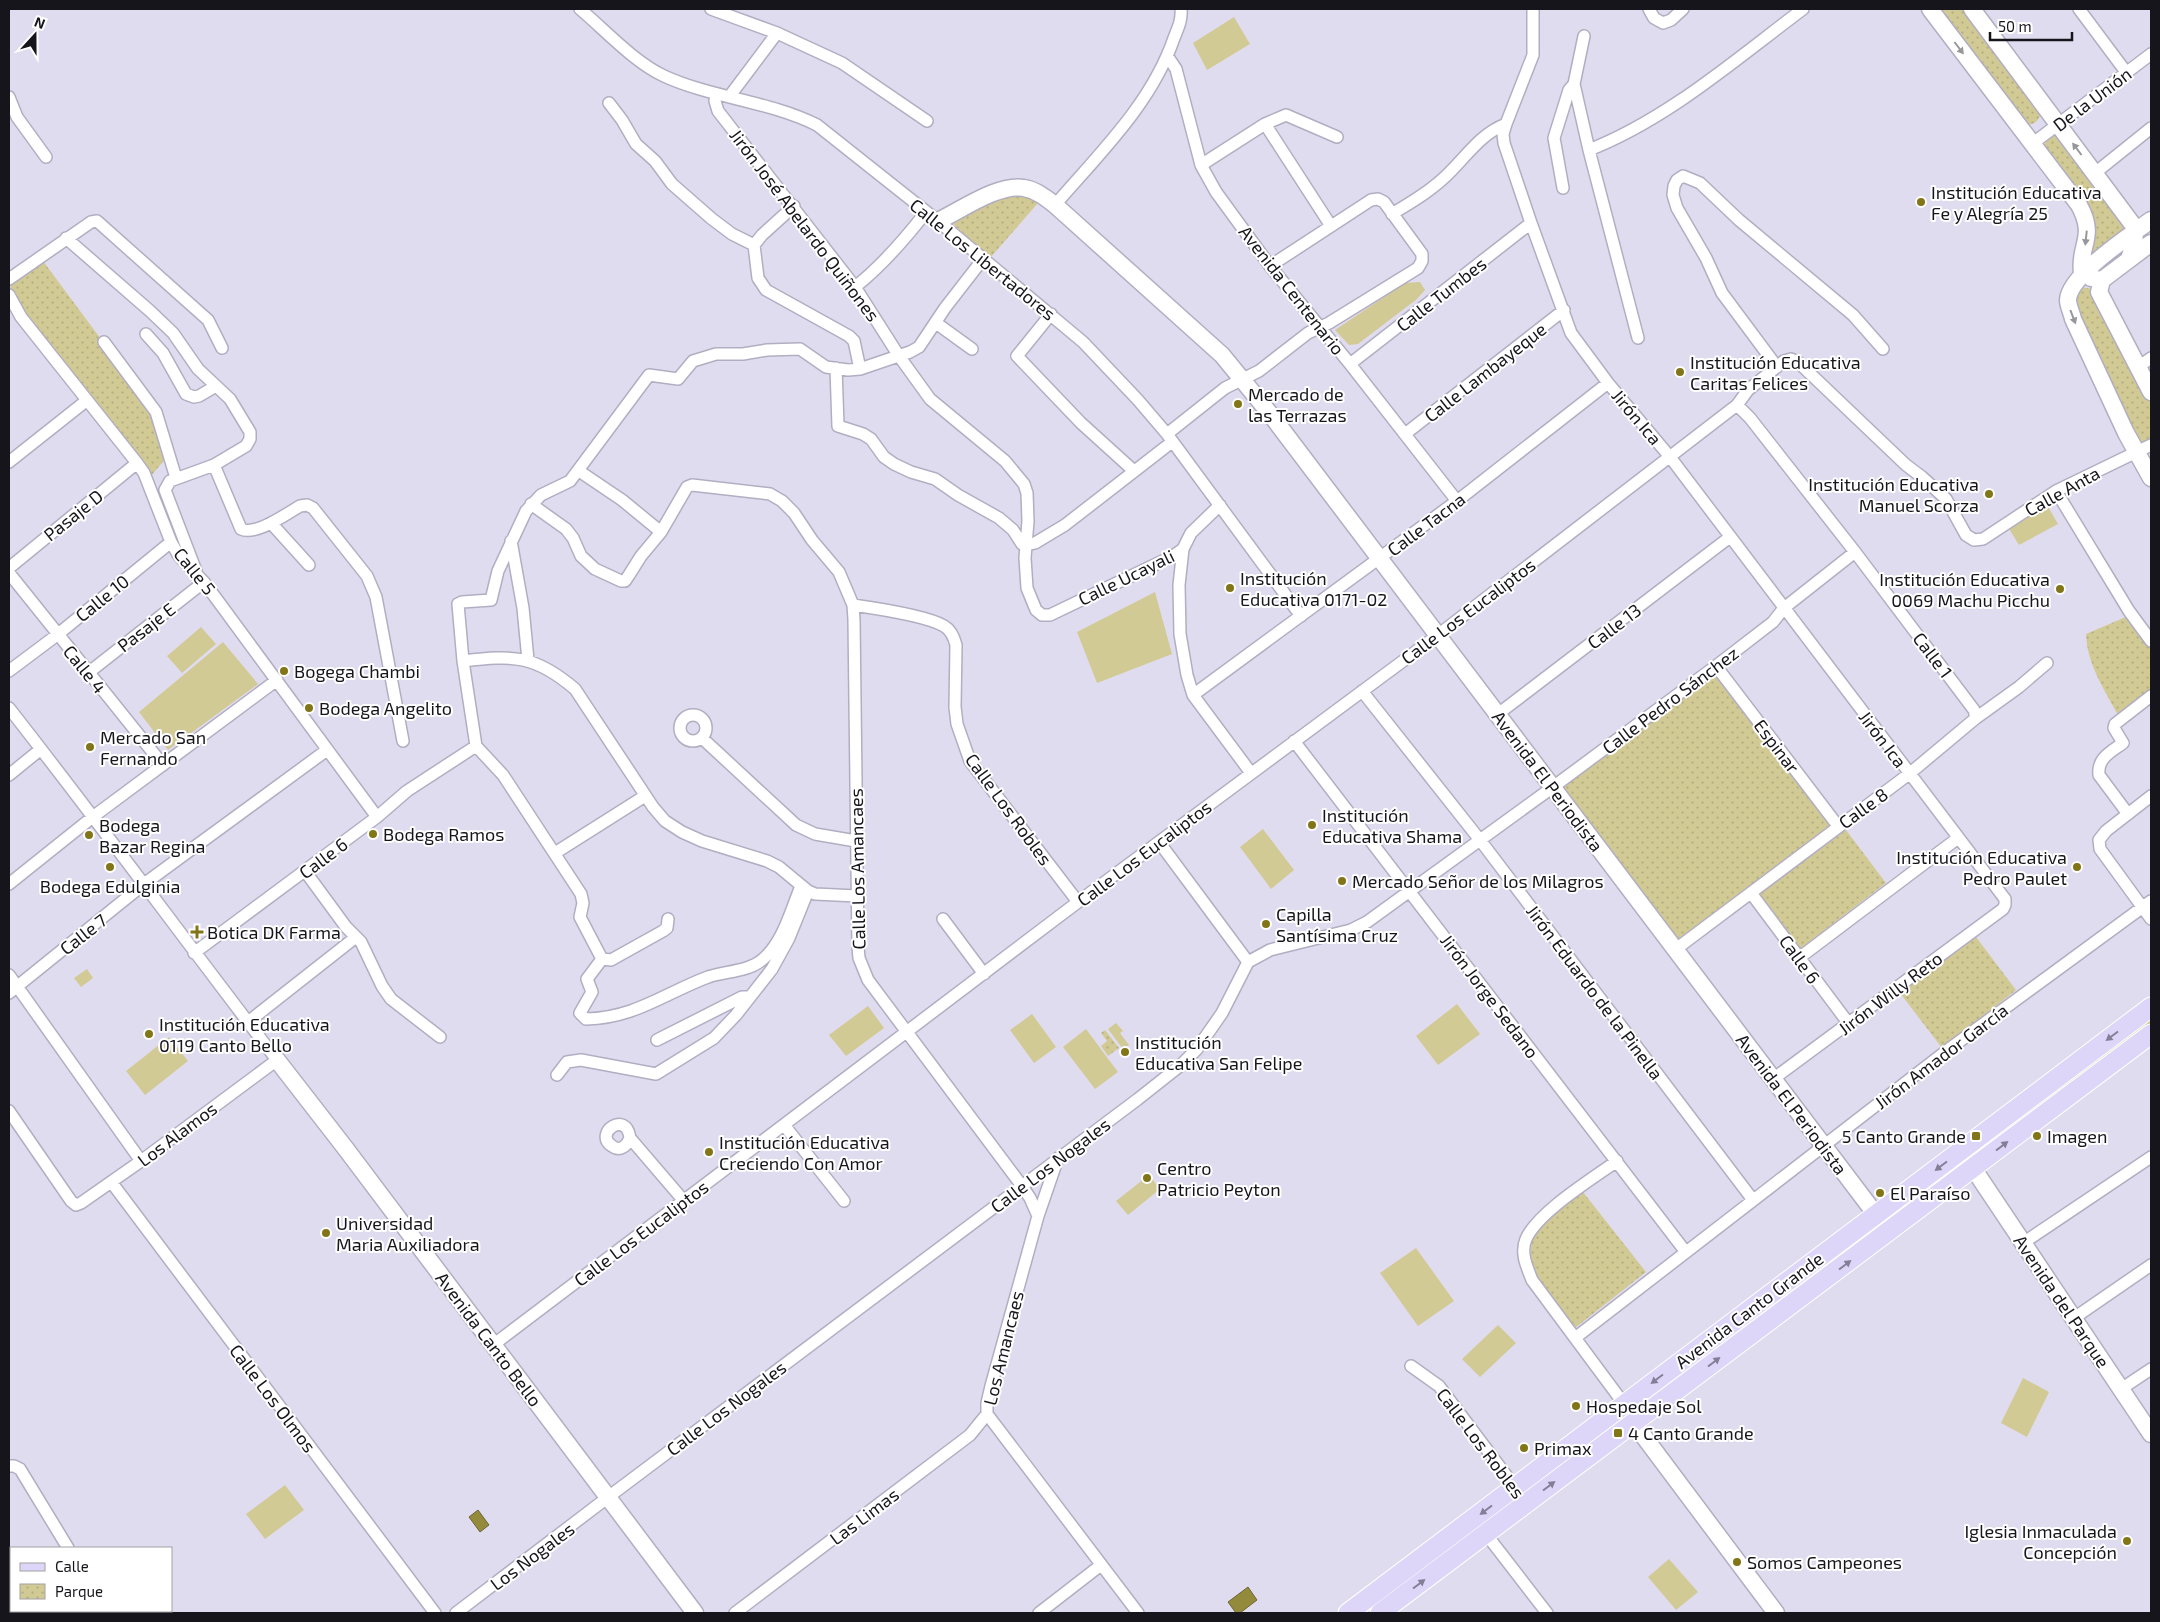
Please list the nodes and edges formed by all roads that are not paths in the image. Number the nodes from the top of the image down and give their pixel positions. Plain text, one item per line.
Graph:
1 (580, 9) edge
2 (711, 9) edge
3 (1181, 9) edge
4 (1533, 9) edge
5 (1649, 9) edge
6 (1683, 9) edge
7 (1803, 9) edge
8 (1930, 9) edge
9 (1972, 9) edge
10 (2079, 9) edge
11 (776, 32) junction
12 (1584, 36) dead end
13 (2151, 54) edge
14 (1168, 57) junction
15 (2126, 72) junction
16 (1574, 84) junction
17 (716, 94) junction
18 (9, 97) edge
19 (729, 97) junction
20 (608, 103) dead end
21 (927, 121) dead end
22 (1265, 124) junction
23 (1506, 124) junction
24 (2058, 125) junction
25 (2151, 128) edge
26 (1337, 137) dead end
27 (2032, 144) junction
28 (1589, 150) junction
29 (46, 157) dead end
30 (1201, 165) junction
31 (2095, 173) junction
32 (1564, 188) dead end
33 (1055, 205) junction
34 (794, 206) junction
35 (1392, 214) junction
36 (932, 216) junction
37 (2151, 220) edge
38 (1531, 223) junction
39 (1331, 226) junction
40 (2135, 232) junction
41 (66, 238) junction
42 (2151, 244) edge
43 (754, 246) junction
44 (983, 259) junction
45 (2129, 259) junction
46 (1270, 266) junction
47 (2082, 273) junction
48 (9, 279) edge
49 (2102, 280) junction
50 (856, 287) junction
51 (9, 295) edge
52 (1564, 310) junction
53 (12, 313) edge
54 (1051, 314) junction
55 (936, 323) junction
56 (1320, 327) junction
57 (146, 334) dead end
58 (1638, 338) dead end
59 (104, 342) dead end
60 (222, 348) dead end
61 (972, 349) dead end
62 (1883, 349) dead end
63 (899, 356) junction
64 (2151, 358) edge
65 (1350, 364) junction
66 (1777, 367) junction
67 (2138, 367) junction
68 (836, 368) junction
69 (860, 369) junction
70 (1243, 379) junction
71 (1608, 383) junction
72 (216, 386) junction
73 (2151, 392) edge
74 (86, 401) junction
75 (1737, 405) junction
76 (1405, 434) junction
77 (1170, 438) junction
78 (2151, 445) edge
79 (2136, 453) junction
80 (1670, 457) junction
81 (9, 462) edge
82 (137, 463) junction
83 (214, 465) junction
84 (579, 471) junction
85 (1134, 472) junction
86 (176, 478) junction
87 (2151, 478) edge
88 (2056, 491) junction
89 (1457, 501) junction
90 (532, 504) junction
91 (1220, 505) junction
92 (271, 523) junction
93 (661, 532) junction
94 (1730, 537) junction
95 (1974, 540) joint
96 (511, 541) junction
97 (171, 542) junction
98 (1026, 545) junction
99 (1183, 549) junction
100 (1855, 552) junction
101 (1380, 558) junction
102 (309, 565) dead end
103 (9, 568) edge
104 (196, 571) junction
105 (9, 573) edge
106 (204, 582) junction
107 (853, 605) junction
108 (1784, 608) junction
109 (1042, 615) joint
110 (1302, 616) junction
111 (57, 635) junction
112 (1438, 635) junction
113 (2151, 641) edge
114 (528, 660) junction
115 (463, 661) junction
116 (2047, 662) dead end
117 (1716, 666) junction
118 (9, 671) edge
119 (88, 673) junction
120 (276, 680) junction
121 (1362, 690) junction
122 (1193, 695) junction
123 (2151, 696) edge
124 (9, 708) edge
125 (1498, 714) junction
126 (1976, 718) junction
127 (702, 738) dead end
128 (403, 741) dead end
129 (1294, 741) junction
130 (476, 746) junction
131 (41, 749) junction
132 (327, 750) junction
133 (162, 765) junction
134 (1251, 773) junction
135 (1909, 774) junction
136 (9, 776) edge
137 (1553, 787) junction
138 (645, 796) junction
139 (2151, 796) edge
140 (2128, 814) junction
141 (94, 816) junction
142 (377, 817) junction
143 (1838, 826) junction
144 (1958, 838) junction
145 (1480, 840) junction
146 (856, 841) junction
147 (1159, 842) junction
148 (555, 853) junction
149 (305, 871) junction
150 (9, 884) edge
151 (144, 884) junction
152 (804, 889) junction
153 (1410, 891) junction
154 (1752, 893) junction
155 (857, 896) junction
156 (1078, 902) junction
157 (2147, 904) edge
158 (2005, 905) joint
159 (668, 919) dead end
160 (2151, 919) edge
161 (943, 920) dead end
162 (356, 937) junction
163 (1676, 949) junction
164 (194, 953) junction
165 (1799, 958) junction
166 (602, 959) junction
167 (1248, 962) junction
168 (984, 974) junction
169 (9, 975) edge
170 (13, 989) edge
171 (750, 996) junction
172 (2151, 1007) edge
173 (248, 1022) junction
174 (1849, 1024) junction
175 (907, 1032) junction
176 (2151, 1034) edge
177 (440, 1037) dead end
178 (657, 1040) dead end
179 (277, 1060) junction
180 (558, 1075) dead end
181 (1773, 1080) junction
182 (9, 1110) edge
183 (784, 1125) junction
184 (630, 1138) dead end
185 (1824, 1146) junction
186 (2151, 1157) edge
187 (1058, 1158) junction
188 (1616, 1161) junction
189 (141, 1162) junction
190 (1973, 1168) junction
191 (112, 1183) junction
192 (1022, 1186) junction
193 (1753, 1200) junction
194 (684, 1201) junction
195 (844, 1201) dead end
196 (1876, 1214) junction
197 (1038, 1216) junction
198 (1889, 1232) junction
199 (2024, 1243) junction
200 (1685, 1251) junction
201 (2151, 1265) edge
202 (2074, 1318) junction
203 (1575, 1338) junction
204 (493, 1345) junction
205 (1411, 1366) dead end
206 (2151, 1368) edge
207 (2121, 1389) junction
208 (1624, 1404) junction
209 (987, 1414) junction
210 (1633, 1422) junction
211 (2151, 1434) edge
212 (12, 1466) edge
213 (1515, 1487) junction
214 (607, 1498) junction
215 (1527, 1503) junction
216 (1486, 1534) junction
217 (67, 1547) edge
218 (1101, 1565) junction
219 (435, 1613) edge
220 (456, 1613) edge
221 (695, 1613) edge
222 (735, 1613) edge
223 (1039, 1613) edge
224 (1138, 1613) edge
225 (1348, 1613) edge
226 (1380, 1613) edge
227 (1547, 1613) edge
228 (1776, 1613) edge

1 - 17 street, Calle Los Libertadores
2 - 11 street
3 - 14 street
4 - 23 street, Jirón Ica
5 - 6 street
7 - 28 street
8 -> 27 street
9 - 24 street
10 - 15 street
11 - 19 street
11 - 21 street
12 - 16 street
13 - 15 street, De la Unión
14 - 30 street, Avenida Centenario
14 - 33 street
15 - 24 street, De la Unión
16 - 28 street
16 - 32 street
17 - 19 street, Calle Los Libertadores
17 - 34 street, Jirón José Abelardo Quiñones
18 - 29 street
19 - 36 street, Calle Los Libertadores
20 - 43 street
22 - 26 street
22 - 30 street
22 - 39 street
23 - 35 street
23 - 38 street, Jirón Ica
24 - 27 street, De la Unión
31 -> 24 street
25 - 31 street
27 -> 47 street
28 - 58 street
30 - 46 street, Avenida Centenario
31 - 40 street
33 - 36 street, Avenida El Periodista
33 - 70 street, Avenida El Periodista
34 - 43 street
34 - 50 street, Jirón José Abelardo Quiñones
35 - 39 street
35 - 56 street
36 - 44 street, Calle Los Libertadores
36 - 50 street
37 - 40 street
38 - 52 street, Jirón Ica
38 - 65 street, Calle Tumbes
39 - 46 street
40 - 45 street
40 - 47 street
41 - 48 street
41 - 60 street
41 - 72 street
42 - 45 street
43 - 69 street
44 - 54 street, Calle Los Libertadores
44 - 55 street
45 - 49 street
46 - 56 street, Avenida Centenario
47 - 49 street
47 -> 79 street
49 - 67 street
50 - 63 street, Jirón José Abelardo Quiñones
51 - 53 street, Calle 5
52 - 71 street, Jirón Ica
52 - 76 street, Calle Lambayeque
53 - 74 street, Calle 5
54 - 77 street, Calle Los Libertadores
54 - 85 street
55 - 61 street
55 - 63 street
56 - 65 street, Avenida Centenario
56 - 70 street
57 - 72 street
59 - 86 street
62 - 66 street
63 - 69 street
63 - 98 street, Jirón José Abelardo Quiñones
64 - 67 street
65 - 76 street, Avenida Centenario
66 - 75 street, Calle Los Eucaliptos
66 - 95 street, Calle Los Eucaliptos
67 - 73 street
68 - 69 street
68 - 84 street
68 - 98 street
70 - 77 street
70 - 101 street, Avenida El Periodista
71 - 80 street, Jirón Ica
71 - 89 street, Calle Tacna
72 - 83 street
74 - 81 street
74 - 82 street, Calle 5
75 - 80 street, Calle Los Eucaliptos
75 - 100 street, Calle 1
76 - 89 street, Avenida Centenario
77 - 85 street
77 - 91 street, Calle Los Libertadores
78 - 79 street, Calle Anta
79 - 87 street
79 - 88 street, Calle Anta
80 - 94 street, Jirón Ica
80 - 112 street, Calle Los Eucaliptos
82 - 97 street, Calle 5
82 - 103 street, Pasaje D
83 - 86 street
83 - 92 street
84 - 90 street
84 - 93 street
85 - 98 street
86 - 104 street
88 - 95 street, Calle Anta
88 - 113 street
89 - 101 street, Calle Tacna
90 - 93 street, Calle Los Amancaes
90 - 96 street
91 - 99 street, Calle Ucayali
91 - 110 street, Calle Los Libertadores
92 - 102 street
92 - 128 street
93 - 107 street, Calle Los Amancaes
94 - 108 street, Jirón Ica
94 - 125 street, Calle 13
96 - 114 street
96 - 115 street
97 - 104 street, Calle 5
97 - 111 street, Calle 10
98 - 109 street, Jirón José Abelardo Quiñones
99 - 109 street, Calle Ucayali
99 - 122 street
100 - 108 street, Calle Pedro Sánchez
100 - 126 street, Calle 1
101 - 110 street, Calle Tacna
101 - 112 street, Avenida El Periodista
104 - 106 street, Calle 5
105 - 111 street, Calle 4
106 - 119 street, Pasaje E
106 - 120 street, Calle 5
107 - 146 street, Calle Los Amancaes
107 - 156 street, Calle Los Robles
108 - 117 street, Calle Pedro Sánchez
108 - 135 street, Jirón Ica
110 - 122 street, Calle Tacna
111 - 118 street, Calle 10
111 - 119 street, Calle 4
112 - 121 street, Calle Los Eucaliptos
112 - 125 street, Avenida El Periodista
114 - 115 street
114 - 138 street
115 - 130 street
116 - 126 street, Calle 8
117 - 137 street, Calle Pedro Sánchez
117 - 143 street, Espinar
119 - 133 street, Calle 4
120 - 132 street, Calle 5
120 - 133 street
121 - 129 street, Calle Los Eucaliptos
121 - 145 street, Jirón Eduardo de la Pinella
122 - 134 street
123 - 140 street
124 - 131 street, Avenida Canto Bello
125 - 137 street, Avenida El Periodista
126 - 135 street, Calle 8
127 - 146 street
129 - 134 street, Calle Los Eucaliptos
129 - 153 street, Jirón Jorge Sedano
130 - 142 street, Calle 6
130 - 148 street
131 - 136 street
131 - 141 street, Avenida Canto Bello
132 - 142 street, Calle 5
132 - 151 street, Calle 7
133 - 141 street
134 - 147 street, Calle Los Eucaliptos
135 - 143 street, Calle 8
135 - 144 street, Jirón Ica
137 - 145 street, Calle Pedro Sánchez
137 - 163 street, Avenida El Periodista
138 - 148 street
138 - 152 street
139 - 140 street
140 - 157 street
141 - 150 street
141 - 151 street, Avenida Canto Bello
142 - 149 street, Calle 6
143 - 154 street, Calle 8
144 - 158 street, Jirón Ica
144 - 165 street
145 - 153 street
145 - 193 street, Jirón Eduardo de la Pinella
146 - 155 street, Calle Los Amancaes
147 - 156 street, Calle Los Eucaliptos
147 - 167 street
148 - 166 street
149 - 162 street
149 - 164 street, Calle 6
151 - 164 street, Avenida Canto Bello
151 - 170 street, Calle 7
152 - 155 street
152 - 166 street
152 - 171 street
153 - 167 street
153 - 188 street, Jirón Jorge Sedano
154 - 163 street, Calle 8
154 - 165 street, Calle 6
155 - 175 street, Calle Los Amancaes
156 - 168 street, Calle Los Eucaliptos
157 - 160 street
157 - 185 street, Jirón Amador García
158 - 174 street, Jirón Willy Reto
159 - 166 street
161 - 168 street
162 - 173 street
162 - 177 street
163 - 181 street, Avenida El Periodista
164 - 173 street, Avenida Canto Bello
165 - 174 street, Calle 6
167 - 187 street, Calle Los Nogales
168 - 175 street, Calle Los Eucaliptos
169 - 170 street
170 - 189 street
171 - 178 street
171 - 180 street
172 -> 196 main road, Avenida Canto Grande
173 - 179 street, Avenida Canto Bello
174 - 181 street, Jirón Willy Reto
175 - 183 street, Calle Los Eucaliptos
175 - 192 street, Calle Los Amancaes
190 -> 176 main road, Avenida Canto Grande
179 - 189 street, Los Alamos
179 - 204 street, Avenida Canto Bello
181 - 185 street, Avenida El Periodista
182 - 191 street, Los Alamos
183 - 194 street, Calle Los Eucaliptos
183 - 195 street
184 - 194 street
185 - 193 street, Jirón Amador García
185 - 196 street, Avenida El Periodista
186 - 199 street
187 - 192 street, Calle Los Nogales
187 - 197 street, Los Amancaes
188 - 200 street, Jirón Jorge Sedano
188 - 203 street
189 - 191 street, Los Alamos
190 - 198 main road, Avenida Canto Grande
190 - 199 street, Avenida del Parque
191 - 219 street, Calle Los Olmos
192 - 197 street, Calle Los Amancaes
192 - 214 street, Calle Los Nogales
193 - 200 street, Jirón Amador García
194 - 204 street, Calle Los Eucaliptos
196 - 198 street, Avenida El Periodista
196 -> 208 main road, Avenida Canto Grande
197 - 209 street, Los Amancaes
210 -> 198 main road, Avenida Canto Grande
199 - 202 street, Avenida del Parque
200 - 203 street, Jirón Amador García
201 - 202 street
202 - 207 street, Avenida del Parque
203 - 208 street
204 - 214 street, Avenida Canto Bello
205 - 213 street, Calle Los Robles
206 - 207 street
207 - 211 street, Avenida del Parque
208 - 210 street
208 - 213 main road, Avenida Canto Grande
209 - 218 street, Los Amancaes
209 - 222 street, Las Limas
215 -> 210 main road, Avenida Canto Grande
210 - 228 street
212 - 217 street
213 - 215 street, Calle Los Robles
213 -> 225 main road, Avenida Canto Grande
214 - 220 street, Los Nogales
214 - 221 street, Avenida Canto Bello
215 - 216 main road, Avenida Canto Grande
226 -> 216 main road, Avenida Canto Grande
216 - 227 street
218 - 223 street
218 - 224 street, Los Amancaes

